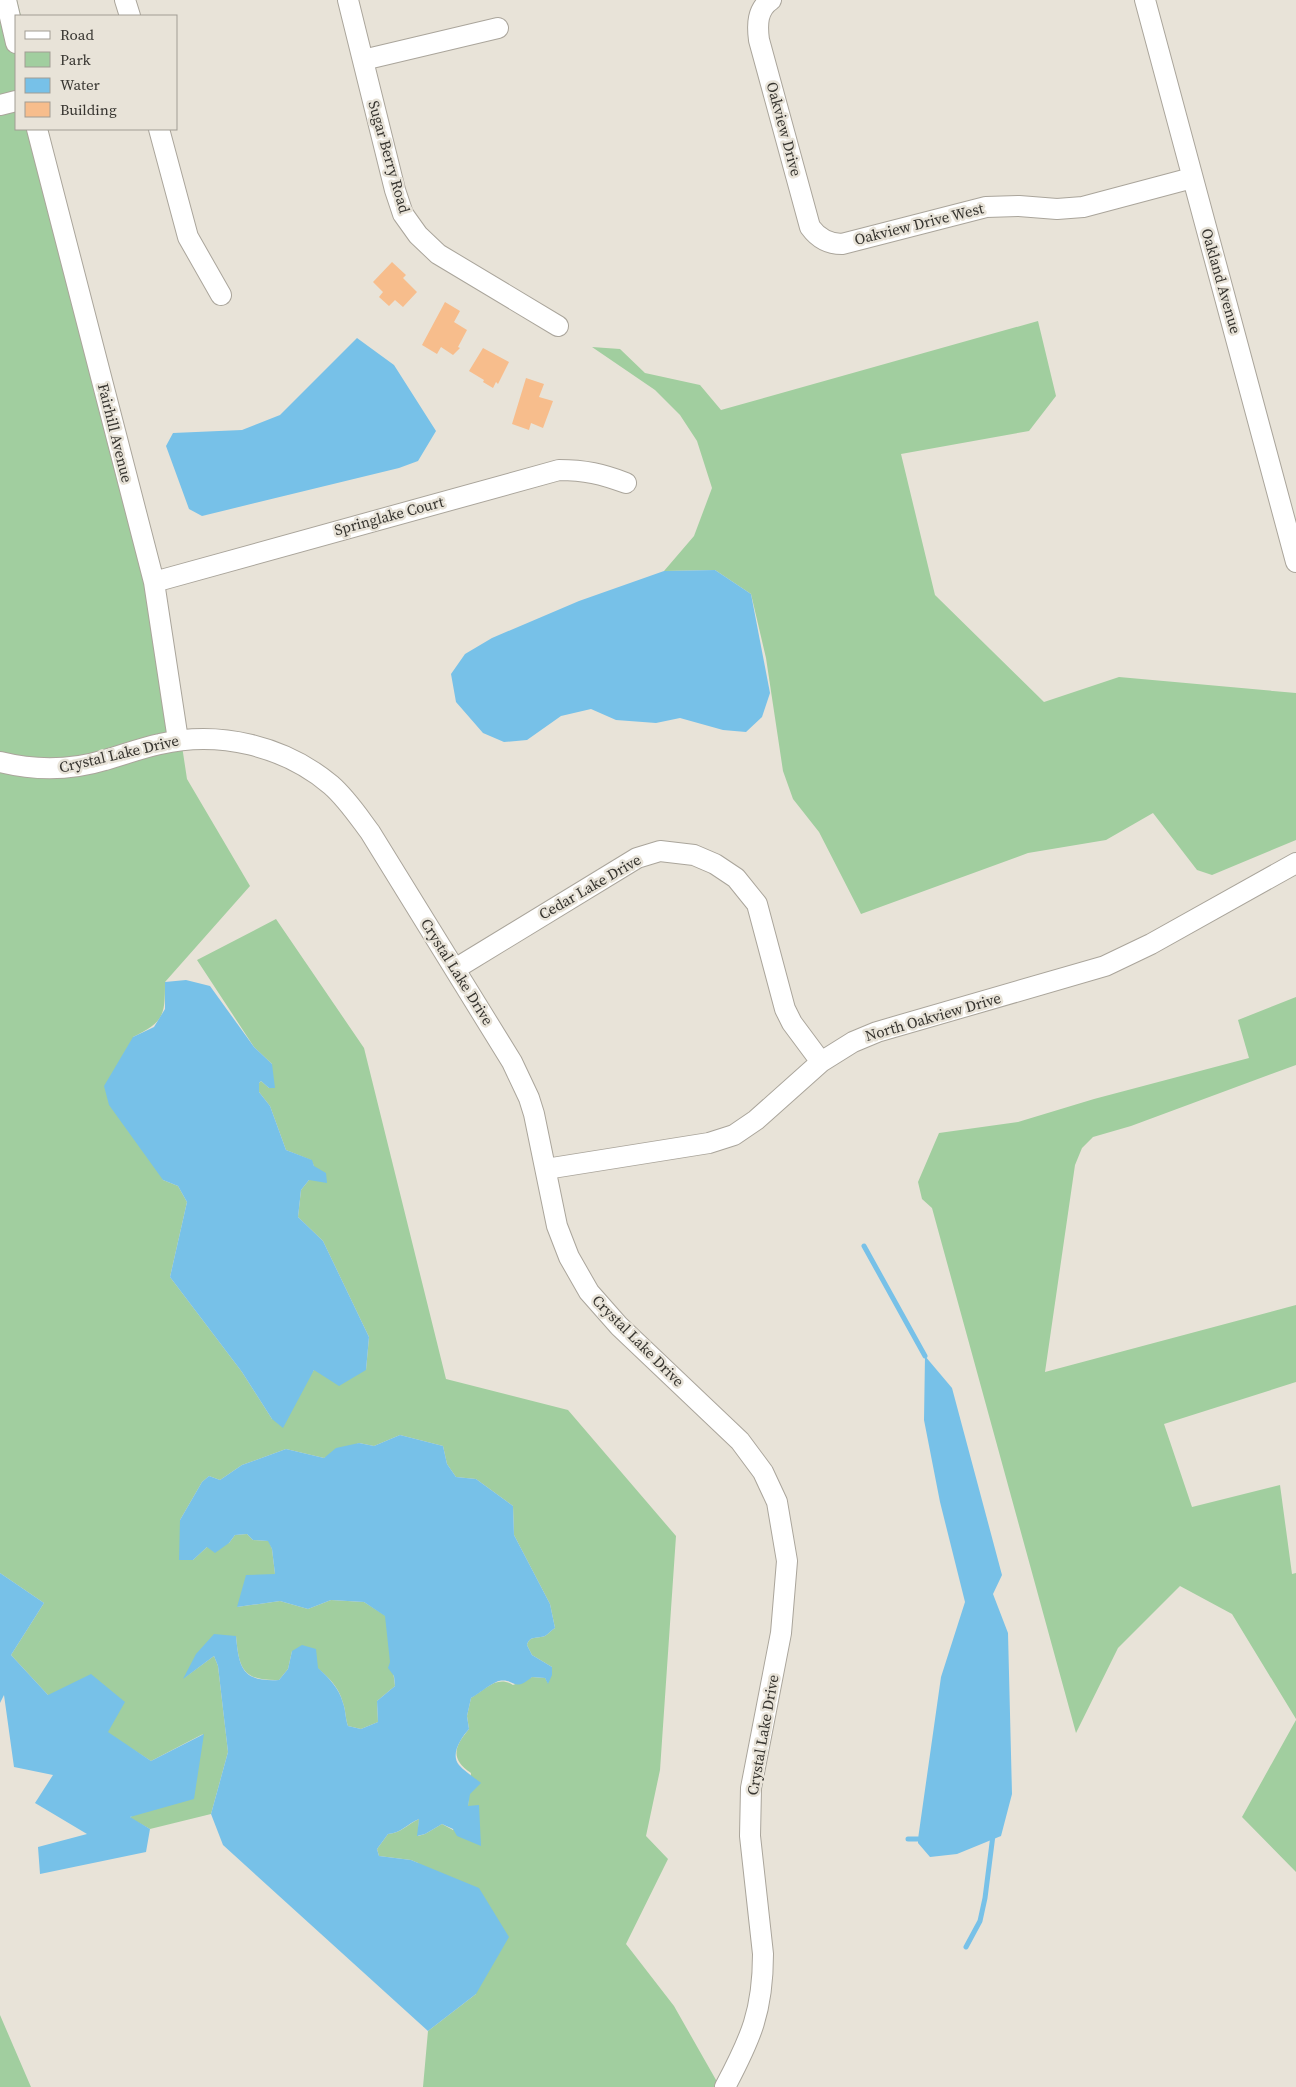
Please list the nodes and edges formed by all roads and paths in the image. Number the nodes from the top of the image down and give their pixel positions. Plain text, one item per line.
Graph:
1 (6, 0) edge
2 (125, 0) edge
3 (348, 0) edge
4 (1145, 0) edge
5 (766, 7) edge
6 (130, 15) edge
7 (498, 28) dead end
8 (15, 39) edge
9 (363, 60) junction
10 (15, 101) edge
11 (0, 105) edge
12 (37, 130) edge
13 (159, 130) edge
14 (1192, 178) junction
15 (822, 239) joint
16 (222, 295) dead end
17 (558, 326) dead end
18 (626, 483) dead end
19 (1296, 562) edge
20 (154, 582) junction
21 (178, 740) junction
22 (0, 762) edge
23 (1296, 863) edge
24 (455, 969) junction
25 (821, 1062) junction
26 (546, 1169) junction
27 (725, 2087) edge

1 - 8 street
2 - 6 street
3 - 9 street, Sugar Berry Road
4 - 14 street, Oakland Avenue
5 - 15 street, Oakview Drive
7 - 9 street
9 - 17 street, Sugar Berry Road
10 - 11 street
12 - 20 street, Fairhill Avenue
13 - 16 street
14 - 15 street, Oakview Drive West
14 - 19 street, Oakland Avenue
18 - 20 street, Springlake Court
20 - 21 street, Fairhill Avenue
21 - 22 street, Crystal Lake Drive
21 - 24 street, Crystal Lake Drive
23 - 25 street, North Oakview Drive
24 - 25 street, Cedar Lake Drive
24 - 26 street, Crystal Lake Drive
25 - 26 street, North Oakview Drive
26 - 27 street, Crystal Lake Drive

